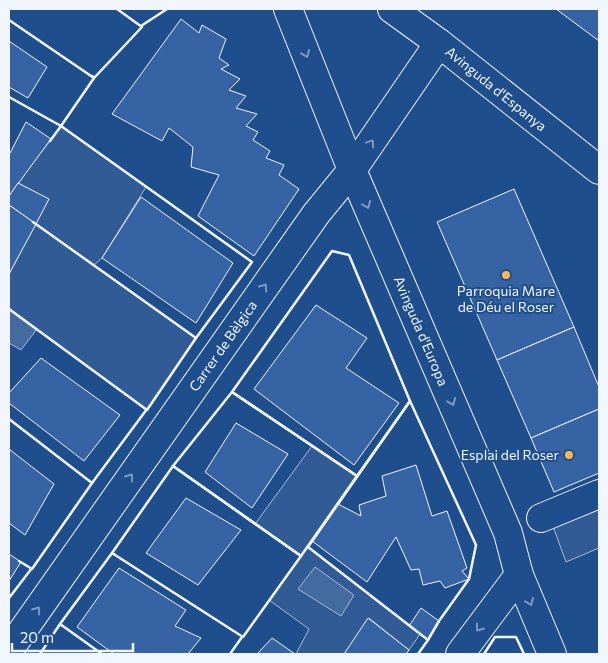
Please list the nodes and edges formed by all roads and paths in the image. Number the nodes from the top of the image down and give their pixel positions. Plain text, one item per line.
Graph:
1 (288, 9) edge
2 (392, 9) edge
3 (439, 43) junction
4 (352, 170) junction
5 (599, 170) edge
6 (599, 494) edge
7 (541, 518) dead end
8 (519, 575) junction
9 (9, 650) edge
10 (460, 654) edge
11 (552, 654) edge

1 -> 4 street, Avinguda d'Europa
2 - 3 street, Avinguda d'Espanya
4 -> 3 street, Carrer de Bèlgica
3 - 5 street, Avinguda d'Espanya
4 -> 8 street, Avinguda d'Europa
9 -> 4 street, Carrer de Bèlgica
6 - 7 street
8 -> 10 street
8 -> 11 street, Avinguda d'Europa

